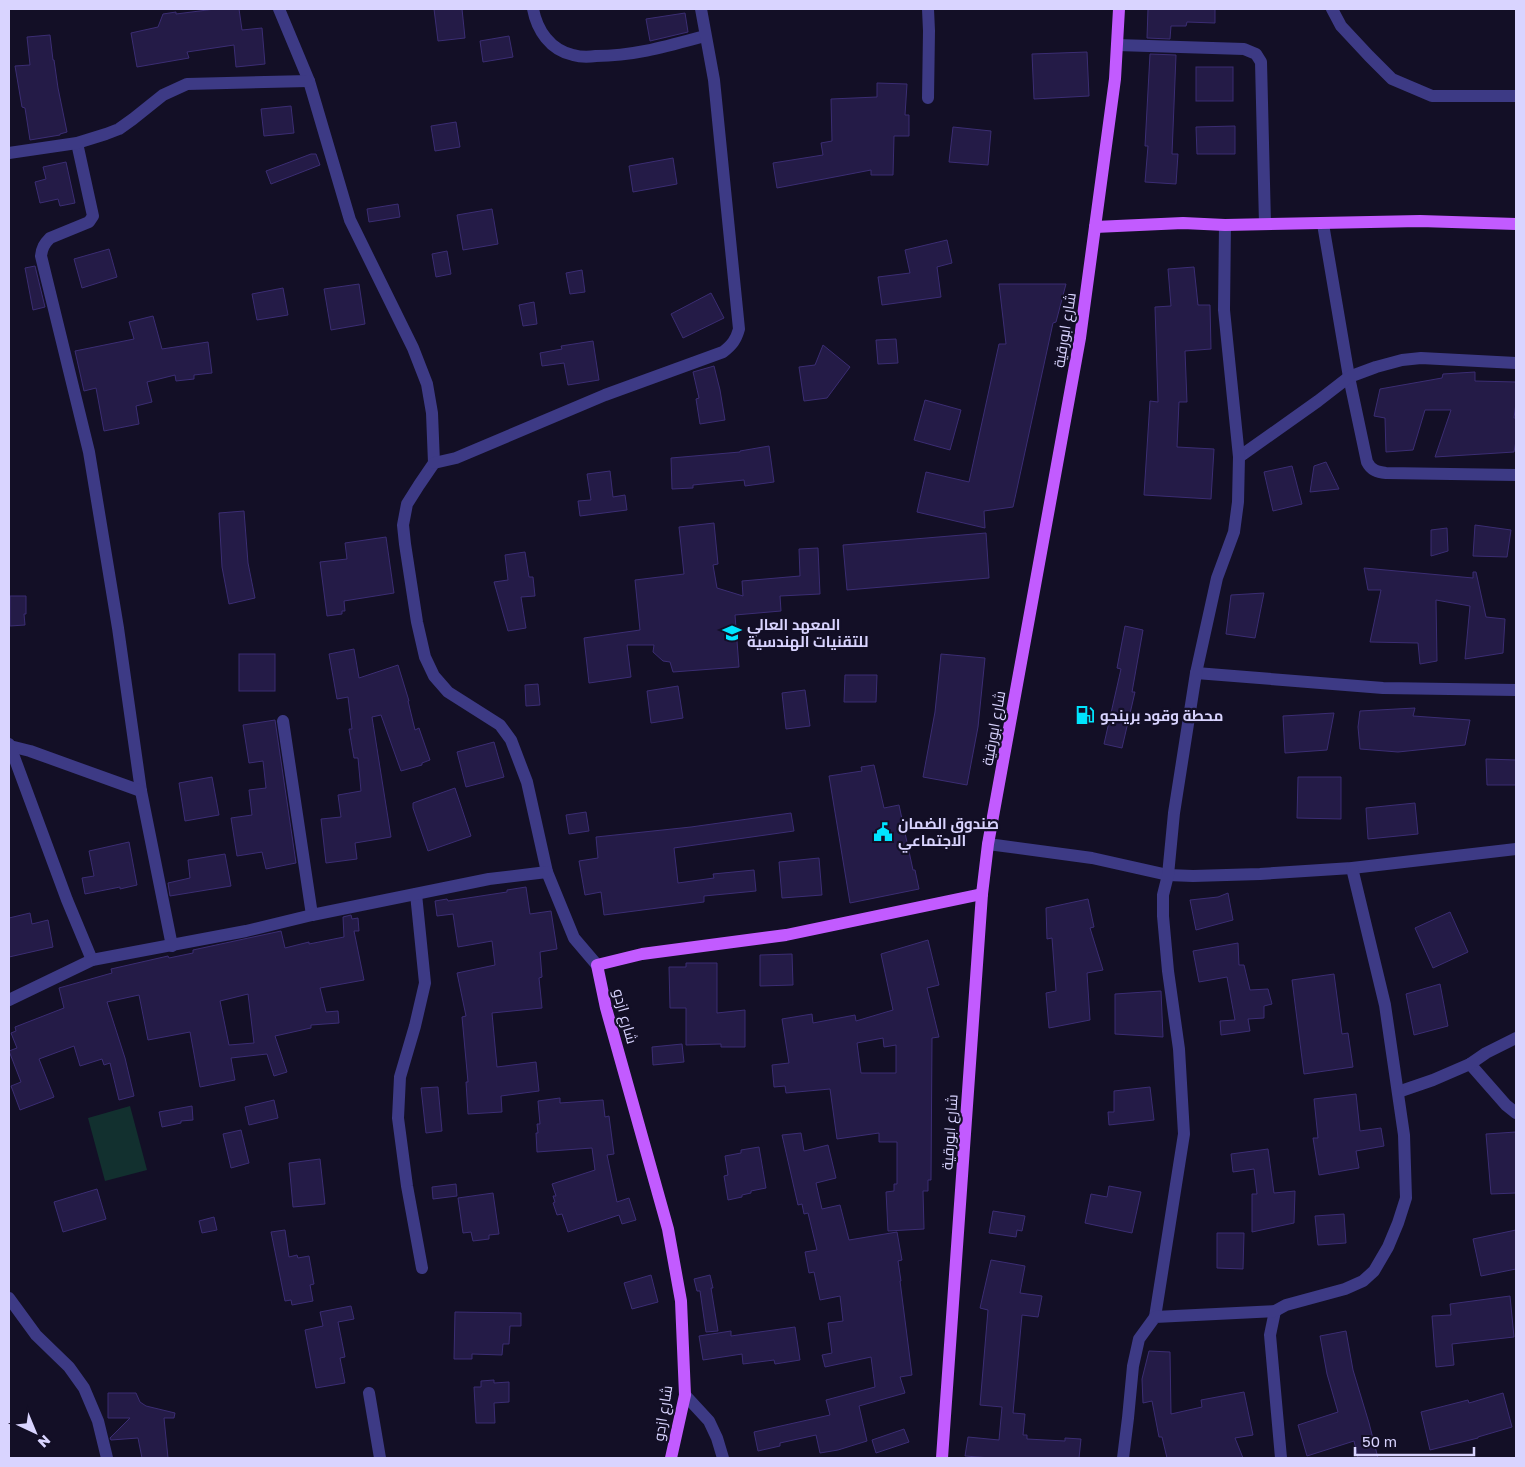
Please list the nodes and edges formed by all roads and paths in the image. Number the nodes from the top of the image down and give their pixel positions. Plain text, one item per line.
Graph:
1 (280, 9) edge
2 (532, 9) edge
3 (701, 9) edge
4 (928, 9) edge
5 (1119, 9) edge
6 (1332, 9) edge
7 (705, 36) junction
8 (1117, 45) junction
9 (310, 81) junction
10 (1516, 96) edge
11 (928, 98) dead end
12 (77, 142) junction
13 (9, 153) edge
14 (1265, 224) junction
15 (1323, 224) junction
16 (1516, 224) edge
17 (1225, 225) junction
18 (1095, 227) junction
19 (1516, 363) edge
20 (1349, 377) junction
21 (1239, 457) junction
22 (434, 464) junction
23 (1516, 475) edge
24 (1196, 673) junction
25 (1516, 690) edge
26 (283, 721) dead end
27 (9, 745) edge
28 (141, 791) junction
29 (988, 844) junction
30 (1516, 849) edge
31 (1352, 868) junction
32 (547, 872) junction
33 (1168, 875) junction
34 (416, 894) junction
35 (982, 894) junction
36 (312, 915) junction
37 (172, 946) junction
38 (92, 960) junction
39 (597, 965) junction
40 (9, 1000) edge
41 (1516, 1038) edge
42 (1470, 1064) junction
43 (1398, 1092) junction
44 (1516, 1113) edge
45 (422, 1268) dead end
46 (9, 1298) edge
47 (1274, 1311) junction
48 (1155, 1317) junction
49 (369, 1393) dead end
50 (685, 1395) junction
51 (108, 1458) edge
52 (380, 1458) edge
53 (671, 1458) edge
54 (723, 1458) edge
55 (942, 1458) edge
56 (1123, 1458) edge
57 (1281, 1458) edge

1 - 9 street
2 - 7 street
3 - 7 street
4 - 11 street
5 - 8 main road, شارع ابورقية
6 - 10 street
7 - 22 street
8 - 14 street
8 - 18 main road, شارع ابورقية
9 - 12 street
9 - 22 street
12 - 13 street
12 - 28 street
14 - 15 main road
14 - 17 main road
15 - 16 main road
15 - 20 street
17 - 18 main road
17 - 21 street
18 - 29 main road, شارع ابورقية
19 - 20 street
20 - 21 street
20 - 23 street
21 - 24 street
22 - 32 street
24 - 25 street
24 - 33 street
26 - 36 street
27 - 28 street
27 - 38 street
28 - 37 street
29 - 33 street
29 - 35 main road, شارع ابورقية
30 - 31 street
31 - 33 street
31 - 43 street
32 - 34 street
32 - 39 street
33 - 48 street
34 - 36 street
34 - 45 street
35 - 39 main road
35 - 55 main road, شارع ابورقية
36 - 37 street
37 - 38 street
38 - 40 street
39 - 50 main road, شارع ازدو
41 - 42 street
42 - 43 street
42 - 44 street
43 - 47 street
46 - 51 street
47 - 48 street
47 - 57 street
48 - 56 street
49 - 52 street
50 - 53 main road, شارع ازدو
50 - 54 street

